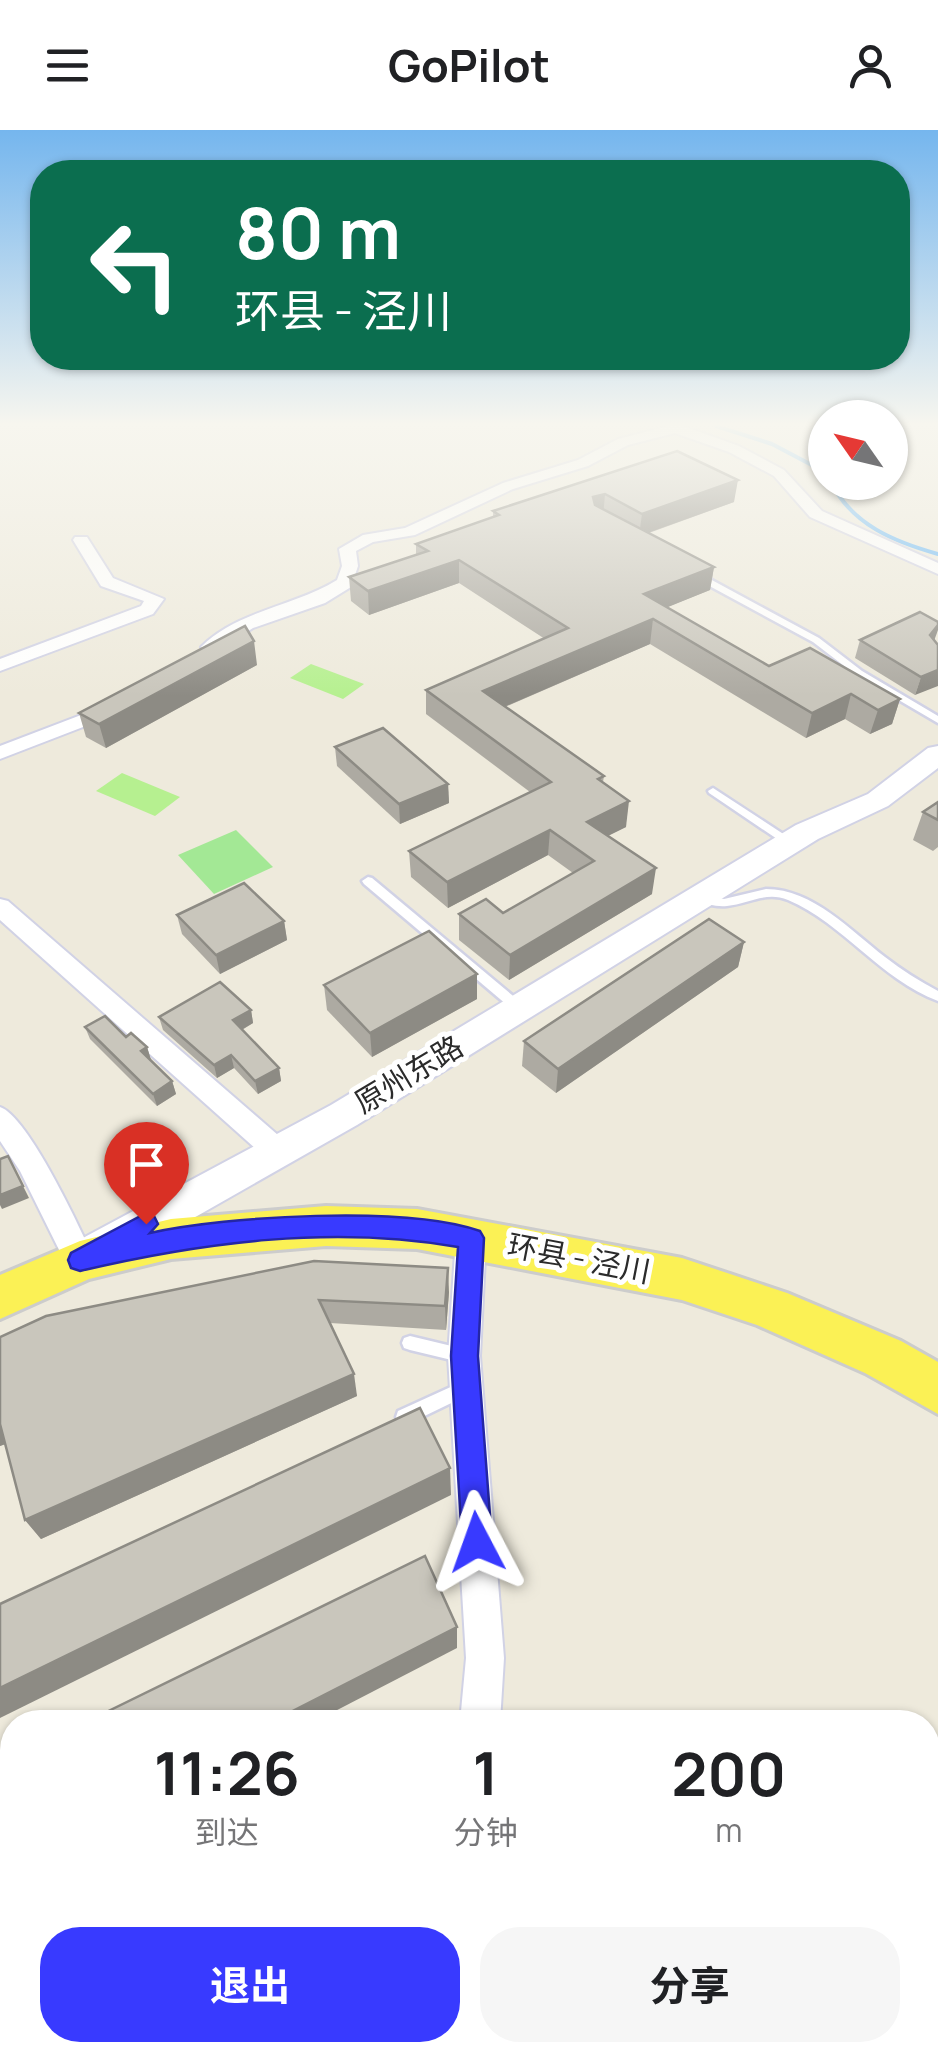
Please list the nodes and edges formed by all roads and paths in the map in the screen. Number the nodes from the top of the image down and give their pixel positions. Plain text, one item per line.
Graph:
1 (443, 516) edge
2 (821, 516) edge
3 (81, 540) dead end
4 (682, 567) edge
5 (938, 569) edge
6 (200, 654) edge
7 (0, 665) edge
8 (132, 697) edge
9 (938, 720) edge
10 (938, 730) edge
11 (0, 753) edge
12 (938, 754) edge
13 (713, 791) dead end
14 (798, 838) junction
15 (368, 881) dead end
16 (700, 898) junction
17 (0, 907) edge
18 (938, 996) edge
19 (519, 1008) junction
20 (0, 1118) edge
21 (276, 1150) junction
22 (471, 1238) junction
23 (80, 1260) junction
24 (0, 1298) edge
25 (410, 1343) dead end
26 (465, 1372) junction
27 (938, 1390) edge
28 (395, 1421) edge
29 (481, 1710) edge

1 - 6 street
2 - 5 street
3 - 7 street
4 - 9 lane
8 - 11 street
10 - 14 main road, 原州东路
12 - 14 main road, 原州东路
13 - 14 lane
14 - 16 main road, 原州东路
15 - 19 lane
16 - 18 lane
16 - 19 main road, 原州东路
17 - 21 street
19 - 21 main road, 原州东路
20 - 23 street
21 - 23 main road, 原州东路
22 - 23 main road, 环县 - 泾川
22 - 26 street
22 - 27 main road, 环县 - 泾川
23 - 24 main road, 原州东路
25 - 26 lane
26 - 28 lane
26 - 29 street

